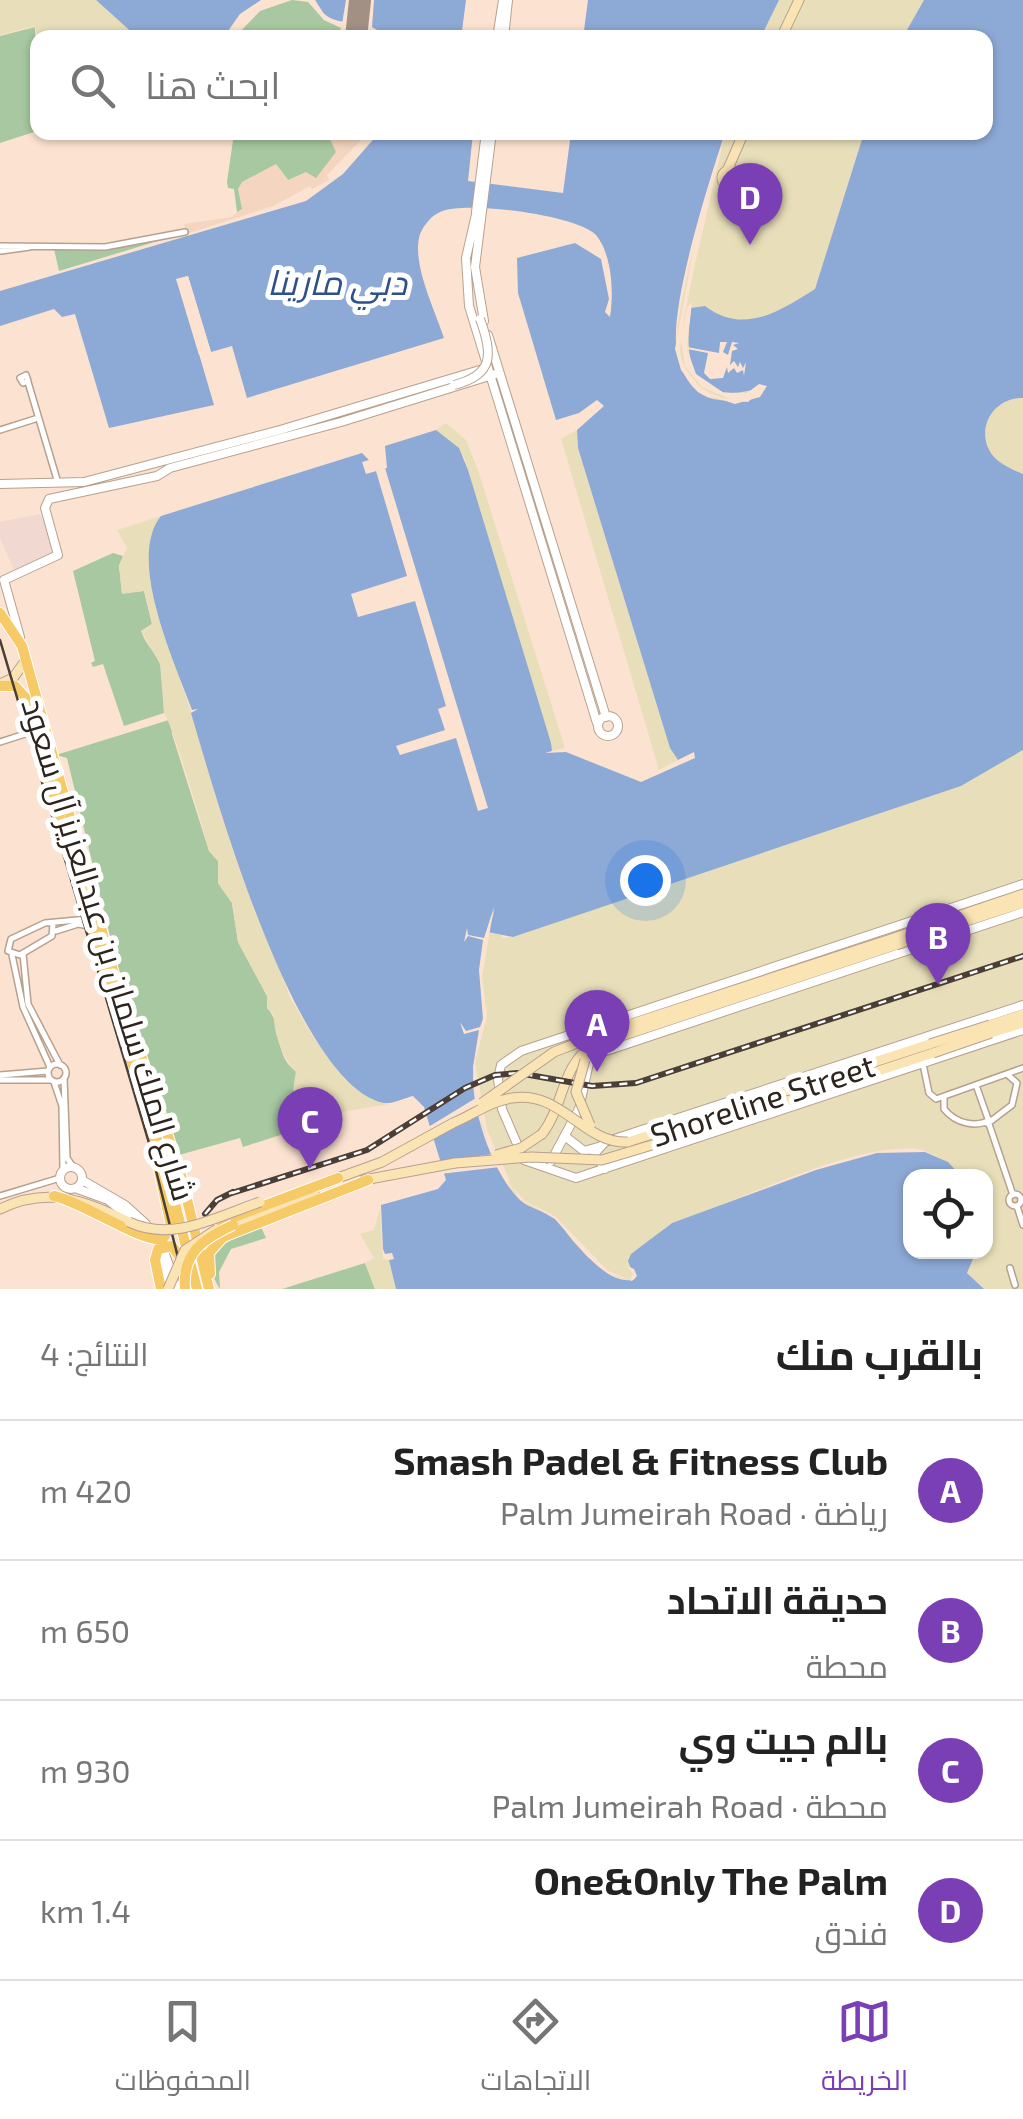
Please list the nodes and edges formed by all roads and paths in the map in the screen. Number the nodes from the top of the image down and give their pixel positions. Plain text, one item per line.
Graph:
1 (506, 0) edge
2 (798, 0) edge
3 (494, 17) dead end
4 (499, 30) edge
5 (501, 30) edge
6 (785, 30) edge
7 (488, 140) edge
8 (741, 140) edge
9 (732, 172) dead end
10 (480, 210) junction
11 (185, 232) dead end
12 (1, 248) edge
13 (480, 340) junction
14 (494, 370) junction
15 (466, 374) junction
16 (454, 384) junction
17 (467, 384) junction
18 (26, 385) dead end
19 (495, 389) junction
20 (339, 411) junction
21 (36, 419) junction
22 (344, 422) junction
23 (0, 430) edge
24 (264, 434) junction
25 (234, 450) junction
26 (52, 475) junction
27 (0, 484) edge
28 (45, 484) junction
29 (59, 484) junction
30 (524, 484) junction
31 (534, 491) junction
32 (554, 585) junction
33 (570, 607) junction
34 (0, 614) edge
35 (22, 646) junction
36 (26, 660) junction
37 (0, 685) edge
38 (586, 689) junction
39 (25, 698) junction
40 (597, 698) junction
41 (22, 735) junction
42 (0, 742) edge
43 (43, 758) junction
44 (75, 864) junction
45 (1023, 884) edge
46 (1023, 894) edge
47 (100, 903) junction
48 (1023, 903) edge
49 (1023, 912) edge
50 (921, 919) junction
51 (957, 921) junction
52 (52, 924) junction
53 (89, 924) junction
54 (54, 933) junction
55 (11, 939) junction
56 (0, 941) edge
57 (895, 941) junction
58 (928, 944) junction
59 (6, 952) edge
60 (23, 954) junction
61 (747, 976) junction
62 (799, 977) junction
63 (770, 978) junction
64 (818, 980) junction
65 (116, 981) junction
66 (700, 992) junction
67 (746, 995) junction
68 (1023, 1005) edge
69 (684, 1006) junction
70 (738, 1007) junction
71 (1023, 1014) edge
72 (670, 1020) junction
73 (612, 1021) junction
74 (634, 1023) junction
75 (686, 1024) junction
76 (961, 1025) junction
77 (991, 1029) junction
78 (1021, 1031) edge
79 (625, 1035) junction
80 (931, 1048) junction
81 (969, 1048) junction
82 (923, 1064) junction
83 (60, 1065) junction
84 (1023, 1068) edge
85 (49, 1069) junction
86 (819, 1073) junction
87 (1006, 1074) junction
88 (0, 1078) edge
89 (64, 1078) junction
90 (52, 1081) junction
91 (847, 1081) junction
92 (812, 1084) junction
93 (861, 1084) junction
94 (976, 1085) junction
95 (142, 1095) junction
96 (753, 1095) junction
97 (946, 1096) junction
98 (768, 1098) junction
99 (781, 1103) junction
100 (721, 1106) junction
101 (773, 1114) junction
102 (712, 1122) junction
103 (988, 1122) junction
104 (453, 1123) junction
105 (723, 1130) junction
106 (168, 1132) junction
107 (566, 1137) junction
108 (662, 1138) junction
109 (153, 1142) junction
110 (628, 1142) junction
111 (598, 1146) junction
112 (596, 1160) junction
113 (454, 1163) junction
114 (544, 1167) junction
115 (605, 1169) junction
116 (65, 1171) junction
117 (338, 1178) junction
118 (82, 1180) junction
119 (368, 1180) junction
120 (76, 1188) junction
121 (0, 1196) edge
122 (54, 1196) junction
123 (1014, 1200) edge
124 (0, 1209) edge
125 (132, 1221) junction
126 (146, 1224) dead end
127 (233, 1225) junction
128 (1023, 1225) edge
129 (210, 1237) dead end
130 (162, 1255) dead end
131 (187, 1269) junction
132 (1023, 1270) edge
133 (210, 1274) junction
134 (1014, 1285) dead end
135 (169, 1289) edge
136 (200, 1289) edge

1 - 5 street
2 - 6 main road
3 - 4 street
7 - 10 street
8 - 9 main road
10 - 13 street
10 - 14 street
10 - 16 street, bridge
11 - 12 street
13 - 14 street
13 - 15 street
14 - 15 street
14 - 17 street
14 - 19 street
14 - 31 street
15 - 20 street
16 - 20 street
16 - 22 street
17 - 19 street
17 - 22 street
18 - 21 street
19 - 30 street
20 - 24 street
21 - 23 street
21 - 26 street
22 - 25 street
24 - 25 street
24 - 29 street
25 - 35 street
26 - 28 street
26 - 29 street
27 - 28 street
28 - 29 street
30 - 31 street
30 - 32 street
31 - 33 street
32 - 33 street
32 - 38 street
33 - 40 street
34 - 35 main road, شارع الملك سلمان بن عبدالعزيز آل سعود
35 - 36 main road, شارع الملك سلمان بن عبدالعزيز آل سعود
36 - 37 main road
36 - 47 main road, شارع الملك سلمان بن عبدالعزيز آل سعود
37 - 39 main road
38 - 40 street
38 - 40 street
39 - 41 street
39 - 43 main road, شارع الملك سلمان بن عبدالعزيز آل سعود
41 - 42 street
41 - 43 street
43 - 44 main road, شارع الملك سلمان بن عبدالعزيز آل سعود
44 - 47 main road
44 - 53 main road, شارع الملك سلمان بن عبدالعزيز آل سعود
45 - 50 street
46 - 51 main road
47 - 53 main road
48 - 51 main road
49 - 58 street
50 - 58 street
50 - 61 street
51 - 57 main road, bridge
52 - 53 street
52 - 54 street
52 - 55 street
53 - 54 street
53 - 65 main road, شارع الملك سلمان بن عبدالعزيز آل سعود
53 - 65 main road
53 - 95 main road, شارع الملك سلمان بن عبدالعزيز آل سعود
54 - 60 street
55 - 56 street
55 - 59 street
57 - 62 main road
57 - 63 main road
58 - 64 street
59 - 60 street
59 - 85 street
60 - 83 street
61 - 63 main road
61 - 66 street
62 - 64 main road
62 - 67 main road
63 - 69 main road
64 - 70 street
65 - 106 main road, شارع الملك سلمان بن عبدالعزيز آل سعود
66 - 69 main road
66 - 73 street
67 - 70 main road
67 - 72 main road
68 - 76 street
69 - 74 main road
70 - 75 street
71 - 77 main road, Shoreline Street
72 - 75 main road
72 - 79 main road
73 - 74 main road
73 - 114 street
74 - 104 main road, bridge
75 - 107 street
76 - 81 street
76 - 86 street
77 - 78 main road, Shoreline Street
77 - 80 main road, Shoreline Street, bridge
78 - 81 street
79 - 110 main road, bridge
79 - 113 main road, bridge
80 - 91 main road, Shoreline Street
80 - 92 main road, Shoreline Street
81 - 82 street
82 - 93 street
82 - 97 street
83 - 85 street
83 - 89 street
84 - 87 street
85 - 88 street
85 - 90 street
86 - 92 main road
86 - 96 street
87 - 94 street
87 - 103 street
88 - 90 street
89 - 90 street
89 - 116 street
90 - 116 street
91 - 93 main road
91 - 99 main road, Shoreline Street
92 - 98 main road, Shoreline Street
93 - 101 street
94 - 97 street
94 - 103 street
95 - 109 main road
95 - 136 main road, شارع الملك سلمان بن عبدالعزيز آل سعود
96 - 98 main road
96 - 100 street
97 - 103 street
98 - 102 main road, Shoreline Street
99 - 101 main road
99 - 102 main road, Shoreline Street
100 - 102 main road
100 - 111 street
101 - 105 street
102 - 105 main road
102 - 108 main road, Shoreline Street
103 - 123 street
104 - 110 main road, Shoreline Street, bridge
104 - 117 main road
105 - 115 street
106 - 133 main road
106 - 136 main road, شارع الملك سلمان بن عبدالعزيز آل سعود
107 - 111 street
107 - 114 street
108 - 110 main road, Shoreline Street
108 - 112 main road, Shoreline Street, bridge
109 - 122 main road
109 - 131 main road
111 - 112 street
112 - 113 main road, Shoreline Street, bridge
112 - 115 street
113 - 119 main road
114 - 115 street
116 - 118 street
116 - 120 street
116 - 121 street
117 - 125 main road, bridge
117 - 129 main road
118 - 120 street
118 - 126 street
119 - 127 main road
119 - 133 main road
120 - 125 street
122 - 124 main road
122 - 125 main road
123 - 128 street
127 - 135 main road, bridge
127 - 136 main road, bridge
130 - 135 street
131 - 135 main road
131 - 136 main road
132 - 134 street
133 - 136 main road

